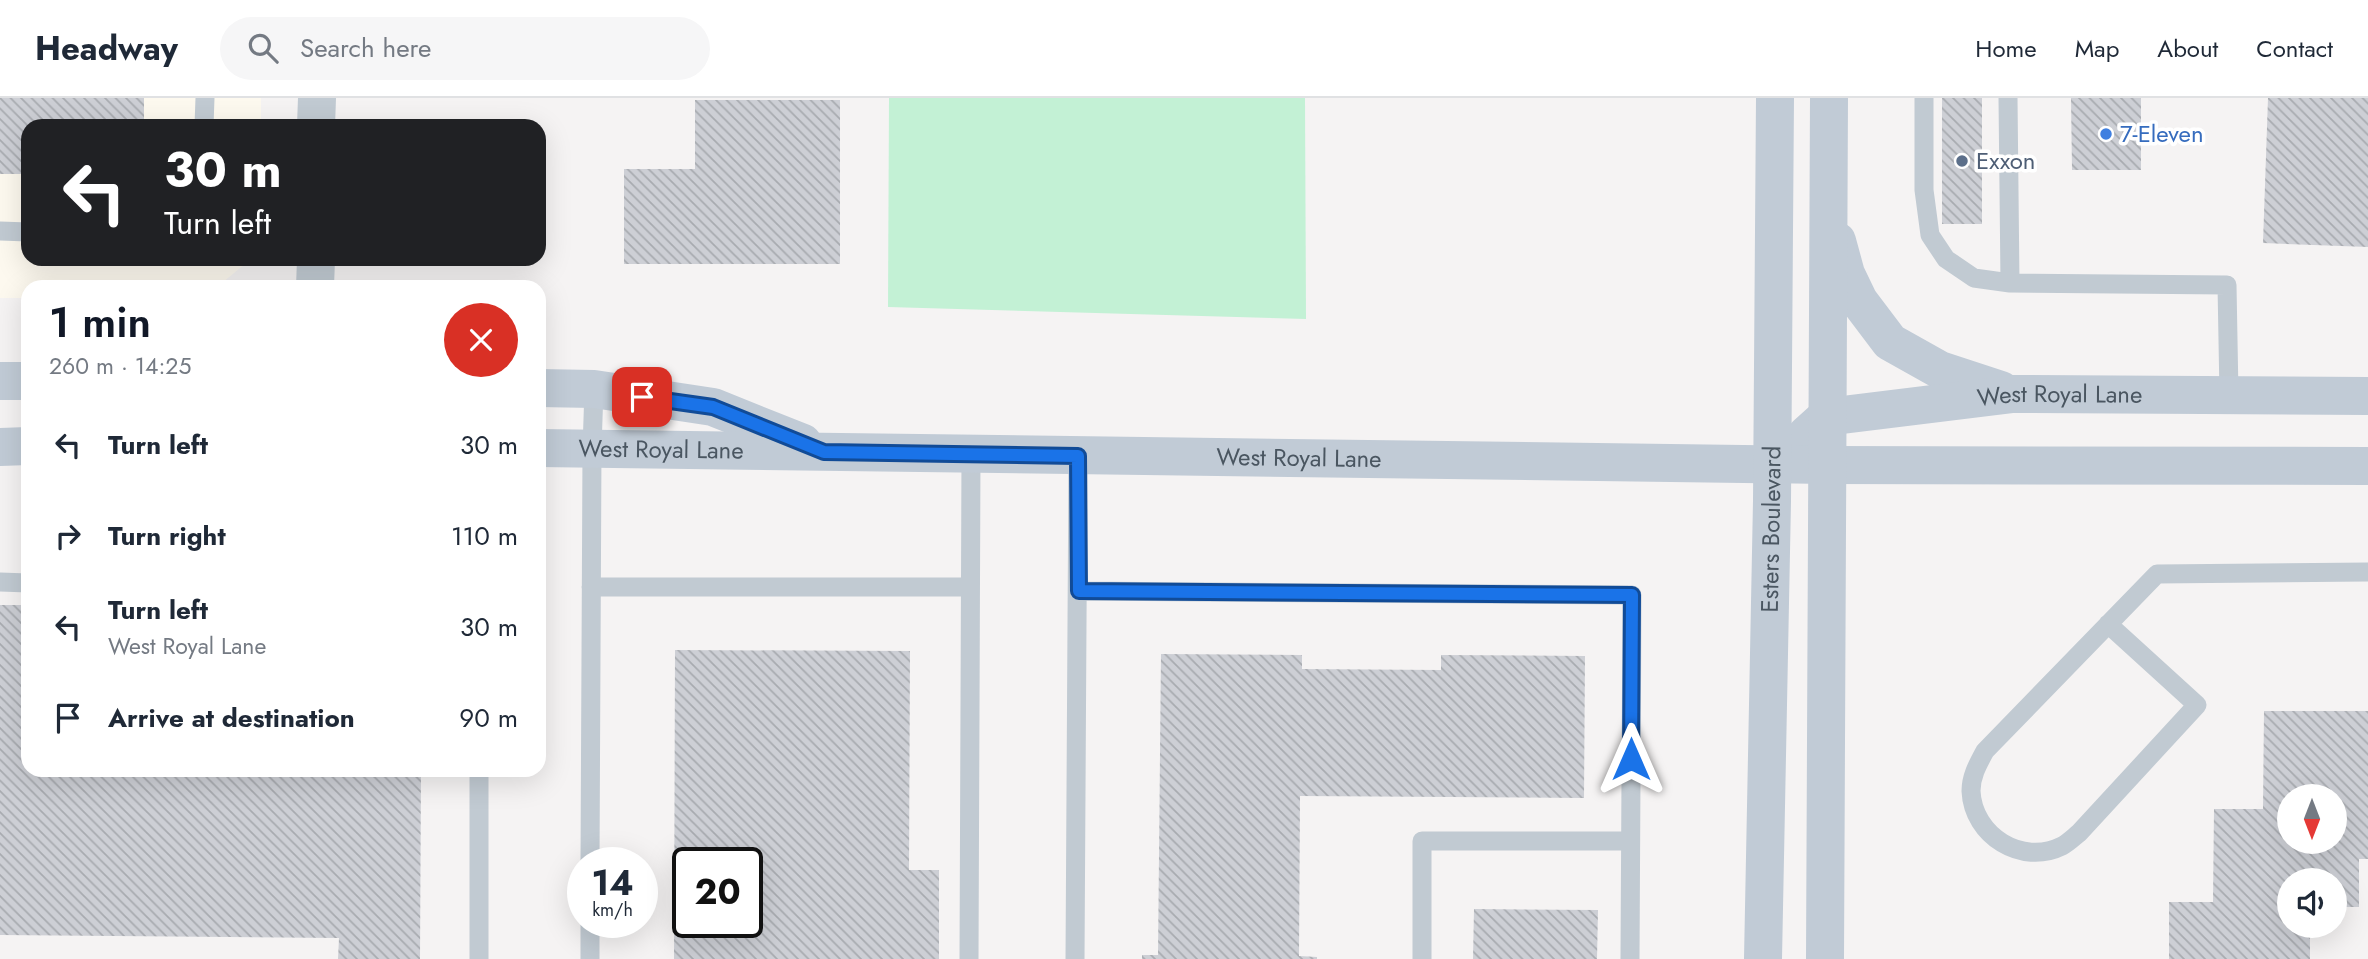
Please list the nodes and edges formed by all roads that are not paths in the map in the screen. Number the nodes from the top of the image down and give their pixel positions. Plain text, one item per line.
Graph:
1 (205, 98) edge
2 (317, 98) edge
3 (1775, 98) edge
4 (1829, 98) edge
5 (1924, 98) edge
6 (2008, 98) edge
7 (204, 119) edge
8 (316, 119) edge
9 (1828, 204) junction
10 (0, 231) edge
11 (21, 232) edge
12 (2010, 283) junction
13 (0, 381) edge
14 (21, 381) edge
15 (546, 388) edge
16 (594, 390) junction
17 (2013, 394) junction
18 (2229, 395) junction
19 (2368, 396) edge
20 (1826, 417) junction
21 (21, 446) edge
22 (0, 447) edge
23 (546, 448) edge
24 (592, 449) junction
25 (824, 452) junction
26 (971, 454) junction
27 (1078, 456) junction
28 (1773, 464) junction
29 (1827, 465) junction
30 (2368, 466) edge
31 (2368, 572) edge
32 (0, 582) edge
33 (21, 583) edge
34 (591, 587) junction
35 (970, 587) junction
36 (1079, 591) junction
37 (2108, 624) junction
38 (479, 777) edge
39 (1630, 841) junction
40 (590, 847) edge
41 (590, 938) edge
42 (479, 959) edge
43 (590, 959) edge
44 (969, 959) edge
45 (1075, 959) edge
46 (1422, 959) edge
47 (1630, 959) edge
48 (1763, 959) edge
49 (1825, 959) edge

1 - 7 lane
2 - 8 street
3 - 28 main road, Esters Boulevard
4 - 9 main road
5 - 12 lane
6 - 12 lane
9 - 17 main road
9 - 20 main road
10 - 11 lane
12 - 18 lane
13 - 14 main road
15 - 16 main road, West Royal Lane
16 - 24 lane
16 - 25 main road, West Royal Lane
17 - 18 main road, West Royal Lane
17 - 20 main road, West Royal Lane
18 - 19 main road, West Royal Lane
20 - 28 main road
20 - 29 main road
21 - 22 main road
23 - 24 main road, West Royal Lane
24 - 25 main road, West Royal Lane
24 - 34 lane
25 - 26 main road, West Royal Lane
26 - 27 main road, West Royal Lane
26 - 35 lane
27 - 28 main road, West Royal Lane
27 - 36 lane
28 - 29 main road, West Royal Lane
28 - 48 main road, Esters Boulevard
29 - 30 main road, West Royal Lane
29 - 49 main road
31 - 37 lane
32 - 33 lane
34 - 35 lane
34 - 40 lane
35 - 44 lane
36 - 39 lane
36 - 45 lane
37 - 37 lane
38 - 42 lane
39 - 46 lane
39 - 47 lane
41 - 43 lane

